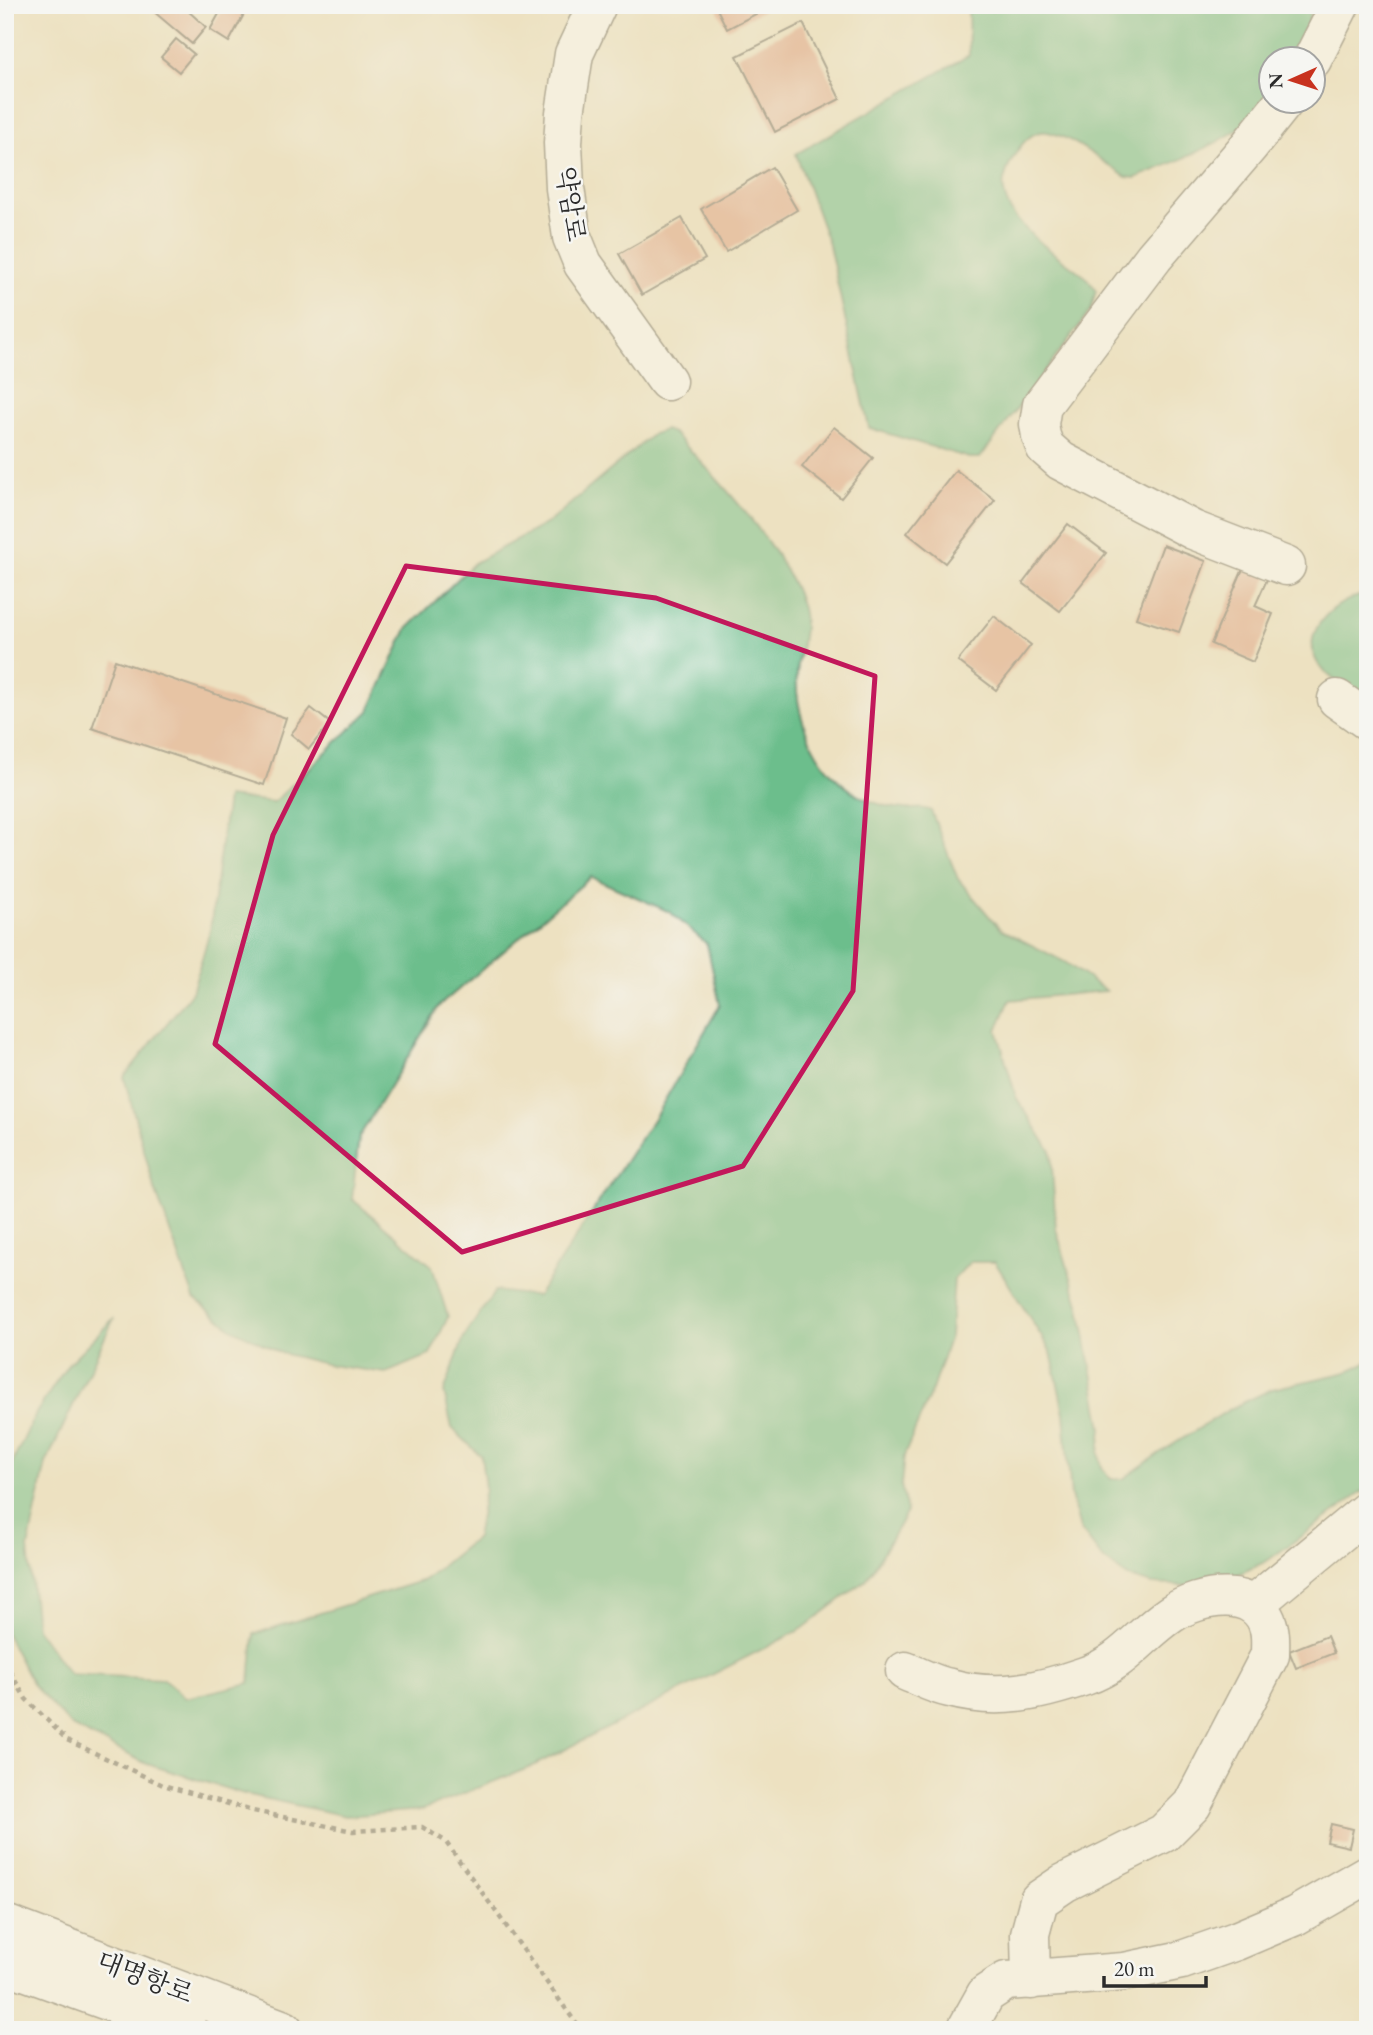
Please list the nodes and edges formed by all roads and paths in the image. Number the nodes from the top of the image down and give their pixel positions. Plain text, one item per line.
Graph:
1 (597, 5) edge
2 (1340, 5) edge
3 (1319, 46) edge
4 (1273, 116) edge
5 (667, 381) dead end
6 (1286, 566) dead end
7 (1337, 698) dead end
8 (1368, 721) edge
9 (1368, 1510) edge
10 (1253, 1605) junction
11 (5, 1663) edge
12 (905, 1671) dead end
13 (1368, 1874) edge
14 (5, 1924) edge
15 (5, 1964) edge
16 (1031, 1980) junction
17 (188, 2030) edge
18 (284, 2030) edge
19 (581, 2030) edge
20 (966, 2030) edge

1 - 5 street, 약암로
2 - 3 street
4 - 6 street
7 - 8 street
9 - 10 street
10 - 12 street
10 - 16 street
11 - 19 path
13 - 16 street
14 - 18 street, 대명항로
15 - 17 street, 대명항로
16 - 20 street

